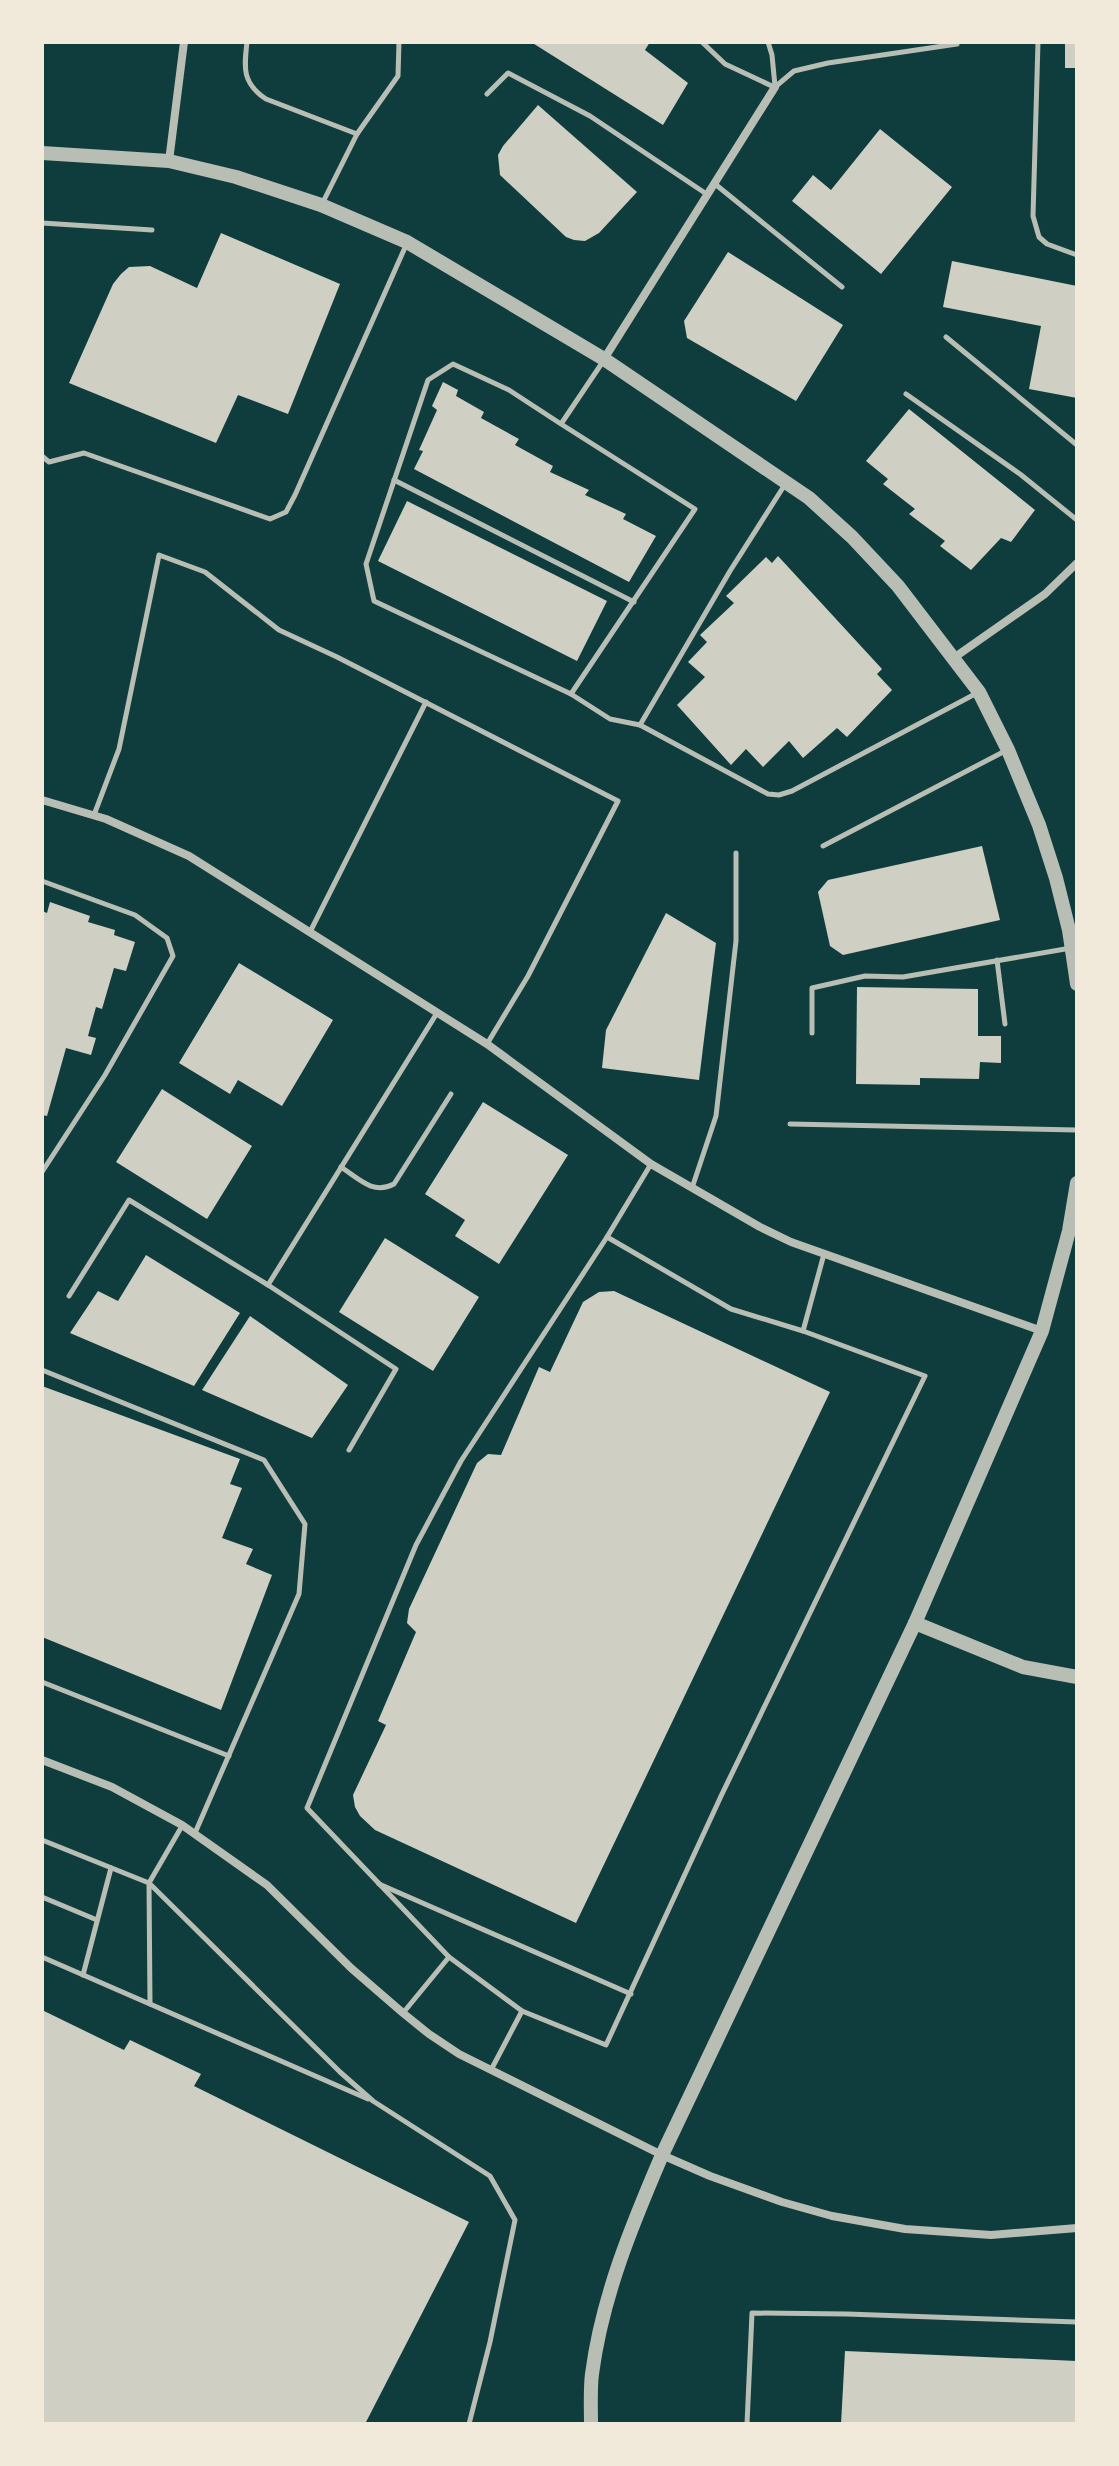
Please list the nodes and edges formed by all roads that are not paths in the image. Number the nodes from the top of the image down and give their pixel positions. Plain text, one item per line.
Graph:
1 (184, 42) edge
2 (247, 42) edge
3 (399, 42) edge
4 (702, 42) edge
5 (768, 42) edge
6 (1038, 42) edge
7 (957, 44) dead end
8 (775, 87) junction
9 (487, 94) dead end
10 (357, 134) junction
11 (42, 153) edge
12 (169, 161) junction
13 (715, 184) junction
14 (709, 195) junction
15 (321, 205) junction
16 (42, 223) edge
17 (152, 230) dead end
18 (407, 242) junction
19 (1077, 255) edge
20 (842, 287) dead end
21 (946, 337) dead end
22 (604, 359) junction
23 (906, 394) dead end
24 (561, 424) junction
25 (1077, 445) edge
26 (42, 456) edge
27 (394, 480) junction
28 (787, 481) junction
29 (1077, 520) edge
30 (1077, 563) edge
31 (634, 602) junction
32 (955, 657) junction
33 (979, 692) junction
34 (571, 694) junction
35 (426, 702) junction
36 (640, 725) junction
37 (1008, 750) junction
38 (42, 800) edge
39 (94, 816) junction
40 (823, 846) dead end
41 (736, 853) dead end
42 (42, 881) edge
43 (1073, 929) edge
44 (310, 932) junction
45 (1071, 947) junction
46 (997, 960) junction
47 (1077, 984) edge
48 (437, 1013) junction
49 (1005, 1024) dead end
50 (812, 1033) dead end
51 (487, 1044) junction
52 (451, 1094) dead end
53 (790, 1124) dead end
54 (1077, 1130) edge
55 (651, 1164) junction
56 (341, 1167) junction
57 (42, 1172) edge
58 (1077, 1183) edge
59 (692, 1189) junction
60 (1073, 1231) edge
61 (607, 1237) junction
62 (824, 1253) junction
63 (268, 1285) junction
64 (69, 1296) dead end
65 (803, 1331) junction
66 (1042, 1331) junction
67 (42, 1370) edge
68 (349, 1450) dead end
69 (915, 1623) junction
70 (1077, 1677) edge
71 (42, 1682) edge
72 (229, 1756) junction
73 (42, 1760) edge
74 (182, 1825) junction
75 (195, 1834) junction
76 (42, 1840) edge
77 (111, 1868) junction
78 (149, 1883) junction
79 (376, 1883) junction
80 (42, 1897) edge
81 (97, 1920) junction
82 (42, 1957) edge
83 (449, 1957) junction
84 (83, 1975) junction
85 (631, 1994) junction
86 (150, 2004) junction
87 (522, 2011) junction
88 (403, 2013) junction
89 (491, 2070) junction
90 (373, 2101) junction
91 (662, 2155) junction
92 (1077, 2228) edge
93 (1077, 2322) edge
94 (469, 2424) edge
95 (591, 2424) edge
96 (747, 2424) edge

1 - 12 street
2 - 10 lane
3 - 10 lane
4 - 8 lane
5 - 8 lane
6 - 19 lane
7 - 8 lane
8 - 13 street
9 - 14 lane
10 - 15 lane
11 - 12 street
12 - 15 street
13 - 14 street
13 - 20 lane
14 - 22 street
15 - 18 street
16 - 17 lane
18 - 22 street
18 - 26 lane
21 - 25 lane
22 - 24 lane
22 - 28 street
23 - 29 lane
24 - 27 lane
24 - 31 lane
27 - 31 lane
27 - 34 lane
28 - 32 street
28 - 36 lane
30 - 32 street
31 - 34 lane
32 - 33 street
33 - 36 lane
33 - 37 street
34 - 36 lane
35 - 39 lane
35 - 44 lane
35 - 51 lane
37 - 40 lane
37 - 43 street
38 - 39 street
39 - 44 street
41 - 59 lane
42 - 57 lane
43 - 45 street
44 - 48 street
45 - 46 lane
45 - 47 street
46 - 49 lane
46 - 50 lane
48 - 51 street
48 - 56 lane
51 - 55 street
52 - 56 lane
53 - 54 lane
55 - 59 street
55 - 61 lane
56 - 63 lane
58 - 60 street
59 - 62 street
60 - 66 street
61 - 65 lane
61 - 79 lane
62 - 65 lane
62 - 66 street
63 - 64 lane
63 - 68 lane
65 - 85 lane
66 - 69 street
67 - 72 lane
69 - 70 street
69 - 91 street
71 - 72 lane
72 - 75 lane
73 - 74 street
74 - 75 street
74 - 78 lane
75 - 88 street
76 - 77 lane
77 - 78 lane
77 - 81 lane
78 - 86 lane
78 - 90 lane
79 - 83 lane
79 - 85 lane
80 - 81 lane
81 - 84 lane
82 - 84 lane
83 - 87 lane
83 - 88 lane
84 - 86 lane
85 - 87 lane
86 - 90 lane
87 - 89 lane
88 - 89 street
89 - 91 street
90 - 94 lane
91 - 92 street
91 - 95 street
93 - 96 lane

